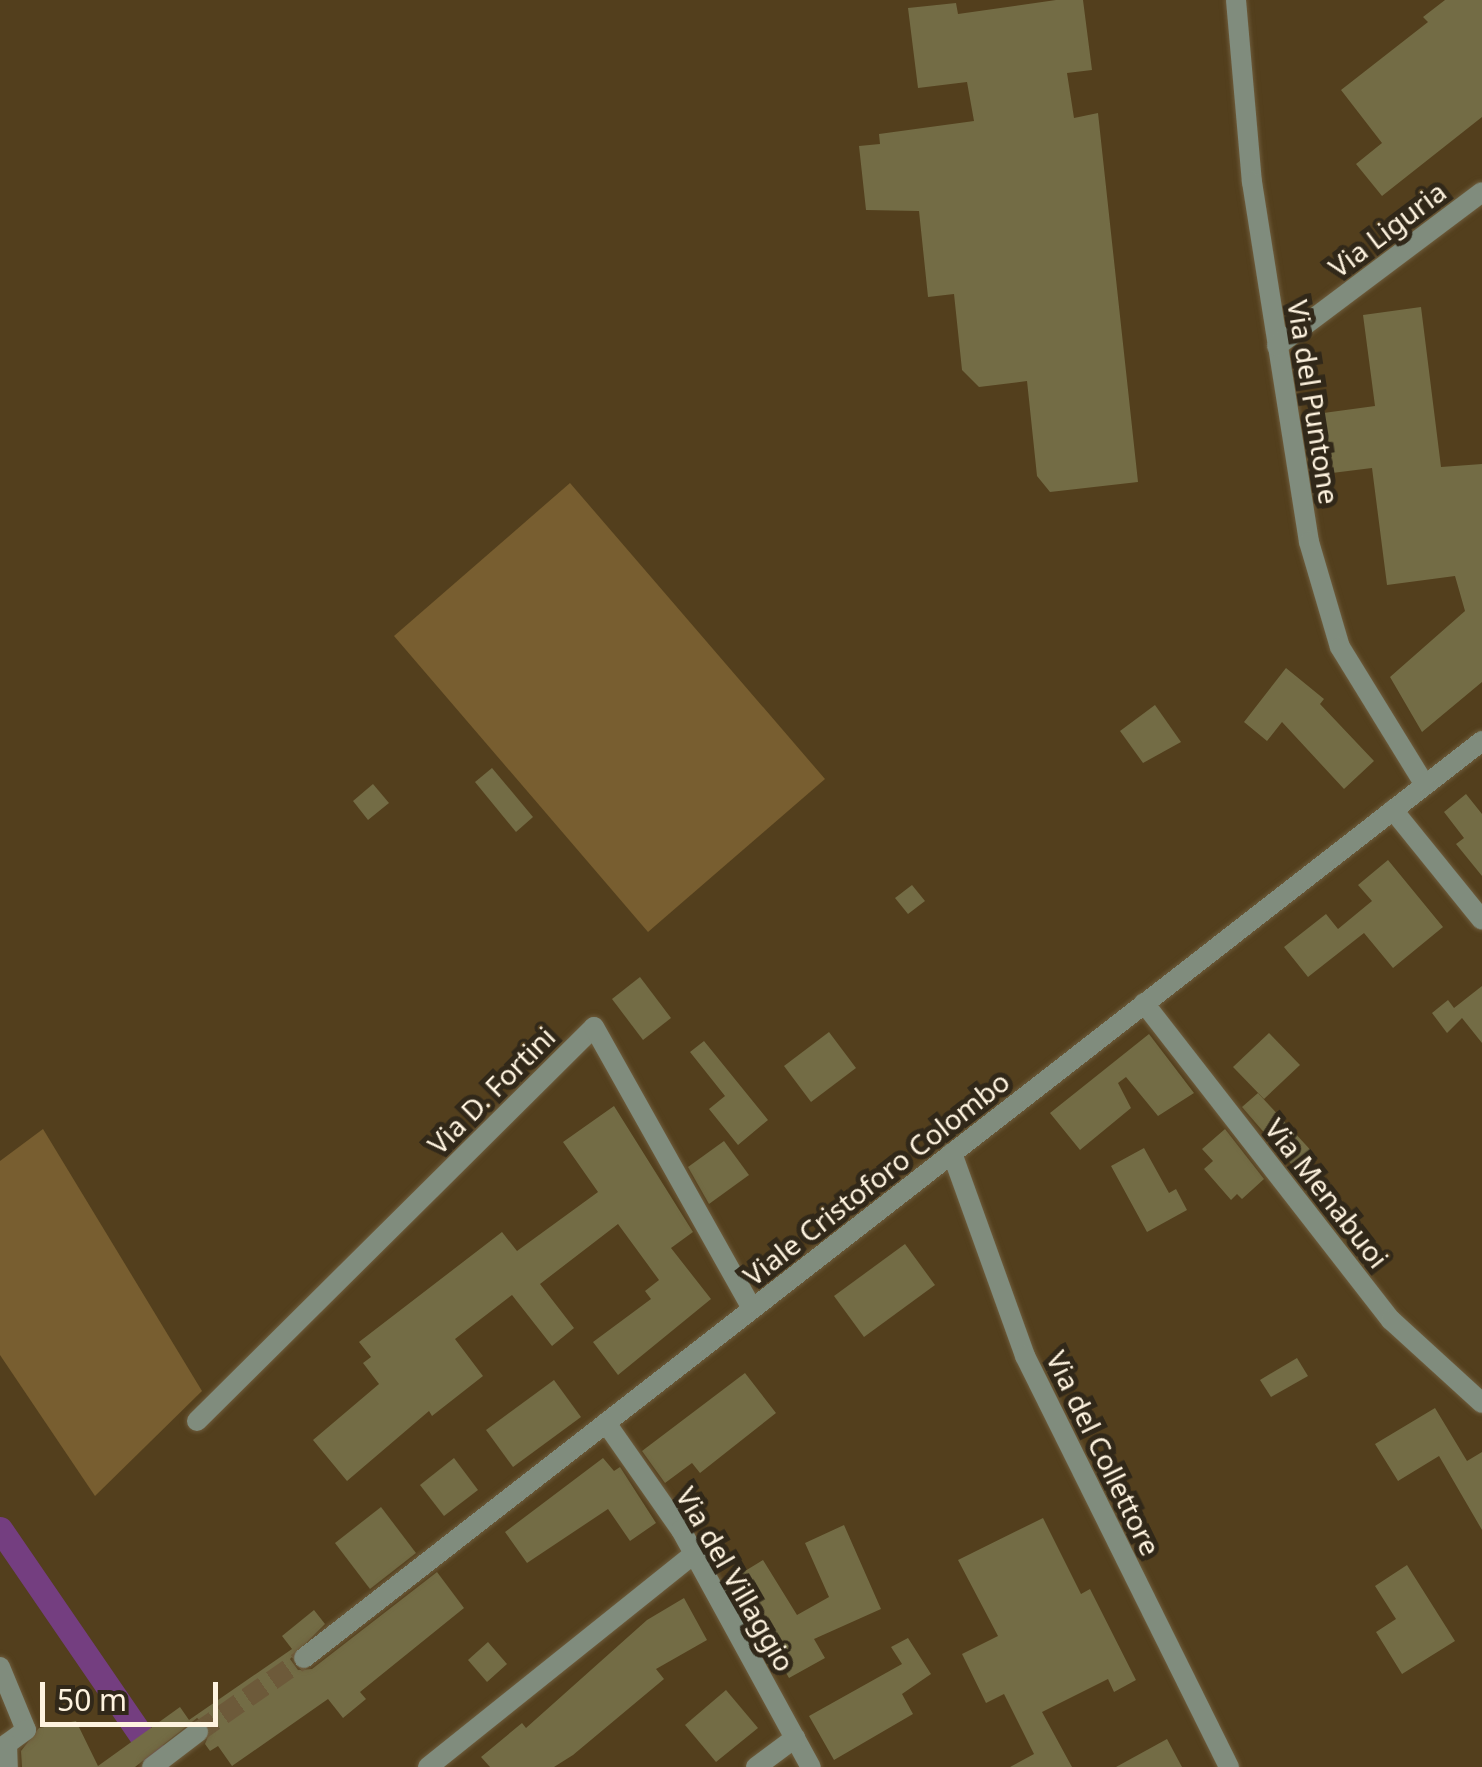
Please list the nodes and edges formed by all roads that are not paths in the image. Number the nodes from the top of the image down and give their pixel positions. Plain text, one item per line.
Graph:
1 (1236, 0) edge
2 (1482, 192) edge
3 (1277, 346) junction
4 (1482, 741) edge
5 (1425, 785) junction
6 (1393, 810) junction
7 (1482, 920) edge
8 (1144, 1003) junction
9 (952, 1154) junction
10 (752, 1308) junction
11 (1482, 1403) edge
12 (197, 1421) dead end
13 (606, 1422) junction
14 (694, 1554) junction
15 (304, 1658) tunnel mouth
16 (0, 1667) edge
17 (198, 1732) tunnel mouth
18 (795, 1738) junction
19 (8, 1767) edge
20 (152, 1767) edge
21 (428, 1767) edge
22 (756, 1767) edge
23 (811, 1767) edge
24 (1229, 1767) edge

1 - 3 street, Via del Puntone
2 - 3 street, Via Liguria
3 - 5 street, Via del Puntone
4 - 5 street, Viale Cristoforo Colombo
5 - 6 street, Viale Cristoforo Colombo
6 - 7 street
6 - 8 street, Viale Cristoforo Colombo
8 - 9 street, Viale Cristoforo Colombo
8 - 11 street, Via Menabuoi
9 - 10 street, Viale Cristoforo Colombo
9 - 24 street, Via del Collettore
10 - 12 street, Via D. Fortini
10 - 13 street, Viale Cristoforo Colombo
13 - 14 street, Via del Villaggio
13 - 15 street, Viale Cristoforo Colombo
14 - 18 street, Via del Villaggio
14 - 21 street
16 - 19 street
17 - 20 street
18 - 22 street
18 - 23 street, Via del Villaggio

